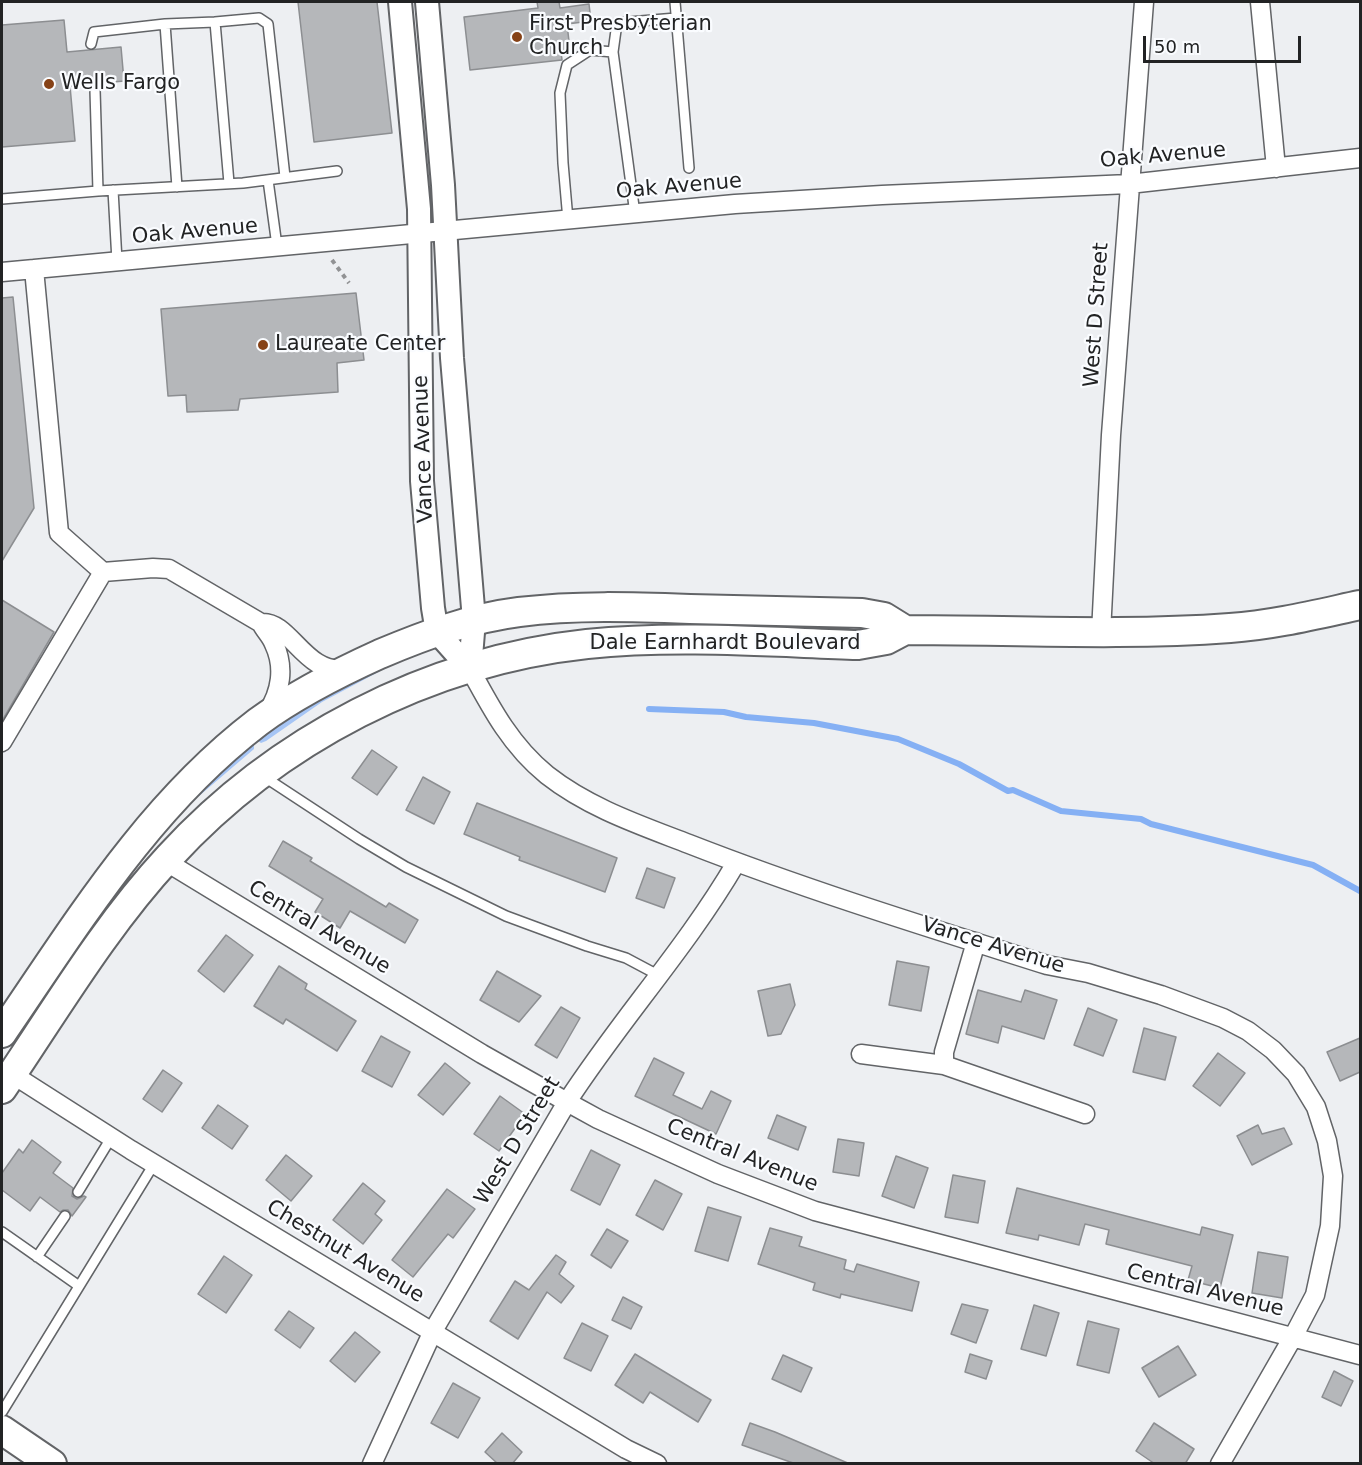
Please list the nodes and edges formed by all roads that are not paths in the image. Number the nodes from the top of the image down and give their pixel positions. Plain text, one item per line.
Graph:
1 (400, 2) edge
2 (427, 2) edge
3 (675, 2) edge
4 (1144, 2) edge
5 (1260, 2) edge
6 (676, 18) junction
7 (215, 22) junction
8 (165, 24) junction
9 (91, 44) dead end
10 (613, 52) junction
11 (95, 90) dead end
12 (1360, 158) edge
13 (688, 168) dead end
14 (1276, 168) junction
15 (337, 171) dead end
16 (285, 177) junction
17 (268, 180) junction
18 (229, 183) junction
19 (1129, 184) junction
20 (177, 187) junction
21 (113, 190) junction
22 (98, 191) junction
23 (2, 199) edge
24 (635, 214) junction
25 (568, 220) junction
26 (445, 232) junction
27 (420, 234) junction
28 (277, 246) junction
29 (117, 261) junction
30 (34, 269) junction
31 (2, 272) edge
32 (103, 572) junction
33 (1360, 605) edge
34 (474, 620) junction
35 (261, 623) junction
36 (905, 630) junction
37 (437, 632) junction
38 (1101, 633) junction
39 (352, 667) junction
40 (470, 669) junction
41 (259, 722) junction
42 (2, 742) edge
43 (261, 775) junction
44 (165, 861) junction
45 (736, 862) junction
46 (976, 942) junction
47 (658, 975) junction
48 (2, 1033) edge
49 (861, 1054) dead end
50 (944, 1065) junction
51 (7, 1082) edge
52 (567, 1102) junction
53 (1085, 1114) dead end
54 (111, 1138) junction
55 (154, 1164) junction
56 (78, 1192) dead end
57 (65, 1216) dead end
58 (2, 1232) edge
59 (37, 1257) junction
60 (79, 1286) junction
61 (433, 1331) junction
62 (1293, 1337) junction
63 (1360, 1355) edge
64 (2, 1412) edge
65 (2, 1430) edge
66 (52, 1464) edge
67 (372, 1464) edge
68 (657, 1464) edge
69 (1220, 1464) edge

1 - 27 street, Vance Avenue
2 - 26 street, Vance Avenue
3 - 6 lane
4 - 19 street, West D Street
5 - 14 street
6 - 10 lane
6 - 13 lane
7 - 8 lane
7 - 16 lane
7 - 18 lane
8 - 9 lane
8 - 20 lane
10 - 24 lane
10 - 25 lane
11 - 22 lane
12 - 14 street, Oak Avenue
14 - 19 street, Oak Avenue
15 - 16 lane
16 - 17 lane
17 - 18 lane
17 - 28 lane
18 - 20 lane
19 - 24 street, Oak Avenue
19 - 38 street, West D Street
20 - 21 lane
21 - 22 lane
21 - 29 lane
22 - 23 lane
24 - 25 street, Oak Avenue
25 - 26 street, Oak Avenue
26 - 27 street, Oak Avenue
26 - 34 street, Vance Avenue
27 - 28 street, Oak Avenue
27 - 37 street, Vance Avenue
28 - 29 street, Oak Avenue
29 - 30 street, Oak Avenue
30 - 31 street, Oak Avenue
30 - 32 street
32 - 35 street
32 - 42 street
33 - 38 main road, Dale Earnhardt Boulevard
34 - 36 main road, Dale Earnhardt Boulevard
34 - 37 main road, Dale Earnhardt Boulevard
34 - 40 street, Vance Avenue
35 - 39 street
35 - 41 street
36 - 38 main road, Dale Earnhardt Boulevard
36 - 40 main road, Dale Earnhardt Boulevard
37 - 39 main road, Dale Earnhardt Boulevard
37 - 40 street, Vance Avenue
39 - 41 main road, Dale Earnhardt Boulevard
40 - 43 main road, Dale Earnhardt Boulevard
40 - 45 street, Vance Avenue
41 - 48 main road, Dale Earnhardt Boulevard
43 - 44 main road, Dale Earnhardt Boulevard
43 - 47 lane
44 - 51 main road, Dale Earnhardt Boulevard
44 - 52 street, Central Avenue
45 - 46 street, Vance Avenue
45 - 47 street, West D Street
46 - 50 street
46 - 62 street, Vance Avenue
47 - 52 street, West D Street
49 - 50 street
50 - 53 street
51 - 54 street, Chestnut Avenue
52 - 61 street, West D Street
52 - 62 street, Central Avenue
54 - 55 street, Chestnut Avenue
54 - 56 lane
55 - 60 lane
55 - 61 street, Chestnut Avenue
57 - 59 lane
58 - 59 lane
59 - 60 lane
60 - 64 lane
61 - 67 street, West D Street
61 - 68 street, Chestnut Avenue
62 - 63 street, Central Avenue
62 - 69 street
65 - 66 main road

